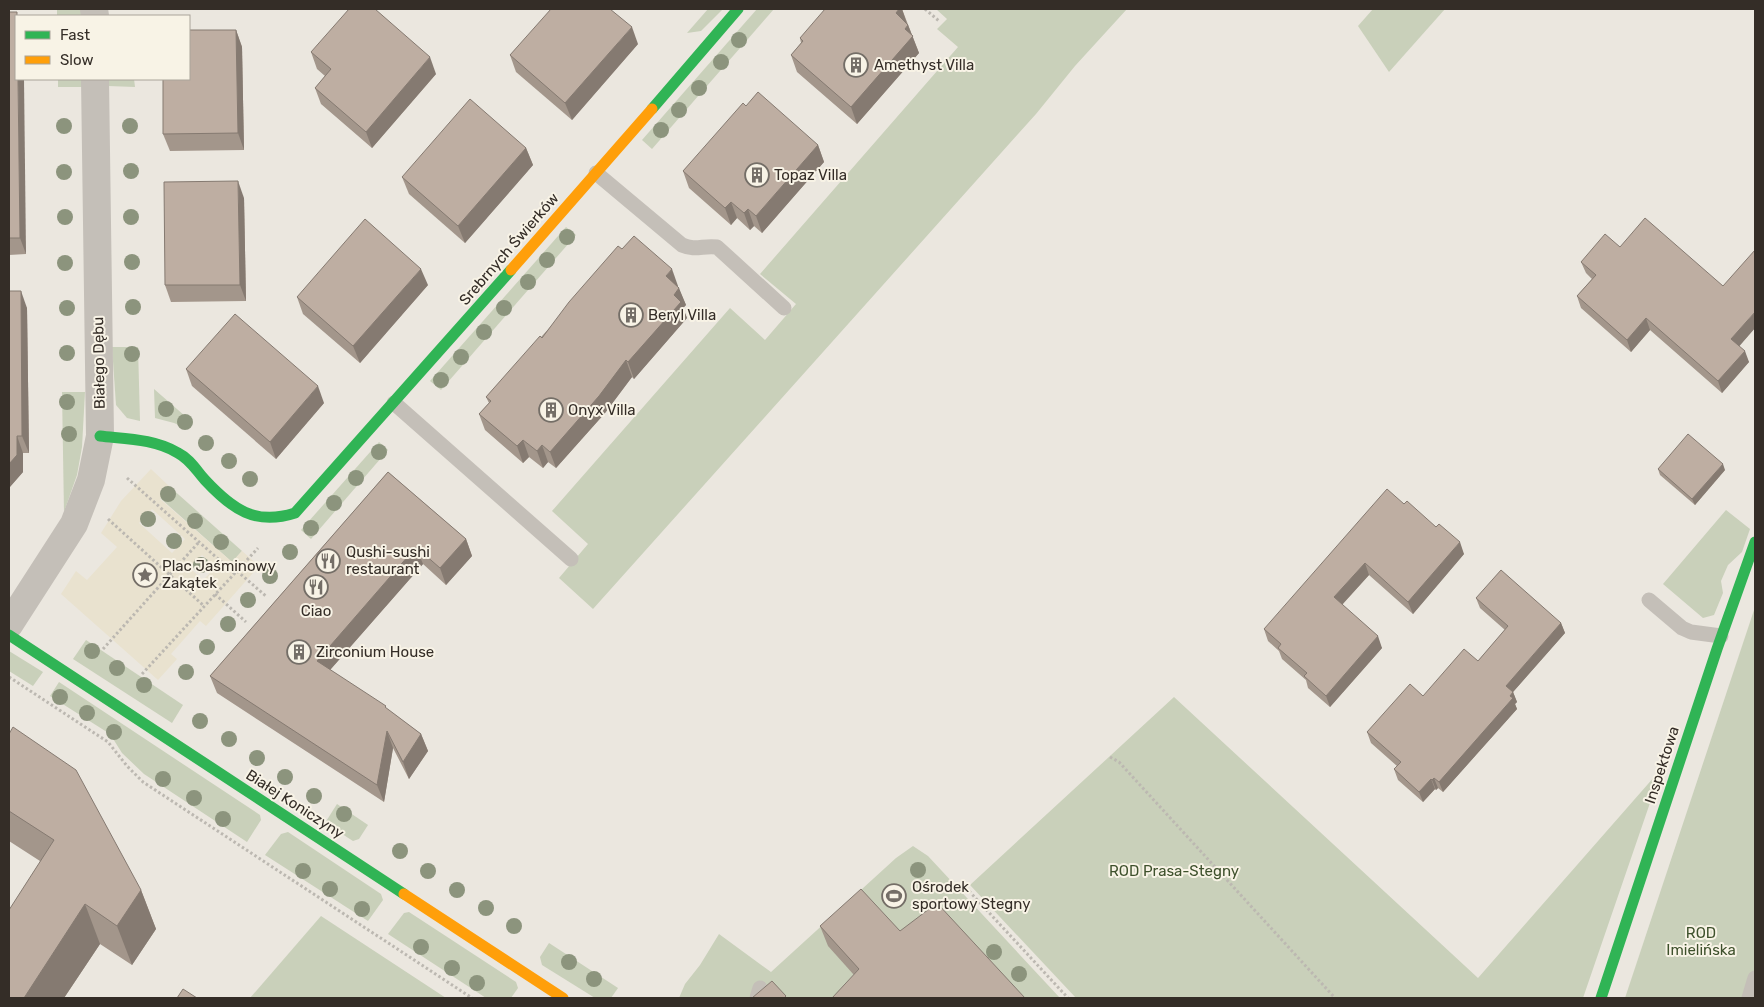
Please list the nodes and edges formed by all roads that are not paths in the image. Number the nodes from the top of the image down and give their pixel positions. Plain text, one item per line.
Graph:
1 (738, 9) edge
2 (95, 80) edge
3 (596, 173) junction
4 (784, 308) dead end
5 (394, 403) junction
6 (100, 436) junction
7 (1755, 542) edge
8 (571, 559) dead end
9 (1750, 572) edge
10 (1649, 600) dead end
11 (9, 625) edge
12 (9, 635) edge
13 (1721, 636) junction
14 (1755, 978) edge
15 (564, 998) edge
16 (1601, 998) edge
17 (1749, 998) edge

1 - 3 street, Srebrnych Świerków
2 - 6 street, Białego Dębu
3 - 4 lane
3 - 5 street, Srebrnych Świerków
5 - 6 street, Srebrnych Świerków
5 - 8 lane
6 - 11 street, Białego Dębu
7 - 9 street, Inspektowa
9 - 13 street, Inspektowa
10 - 13 lane
12 - 15 street, Białej Koniczyny
13 - 16 street, Inspektowa
14 - 17 lane

